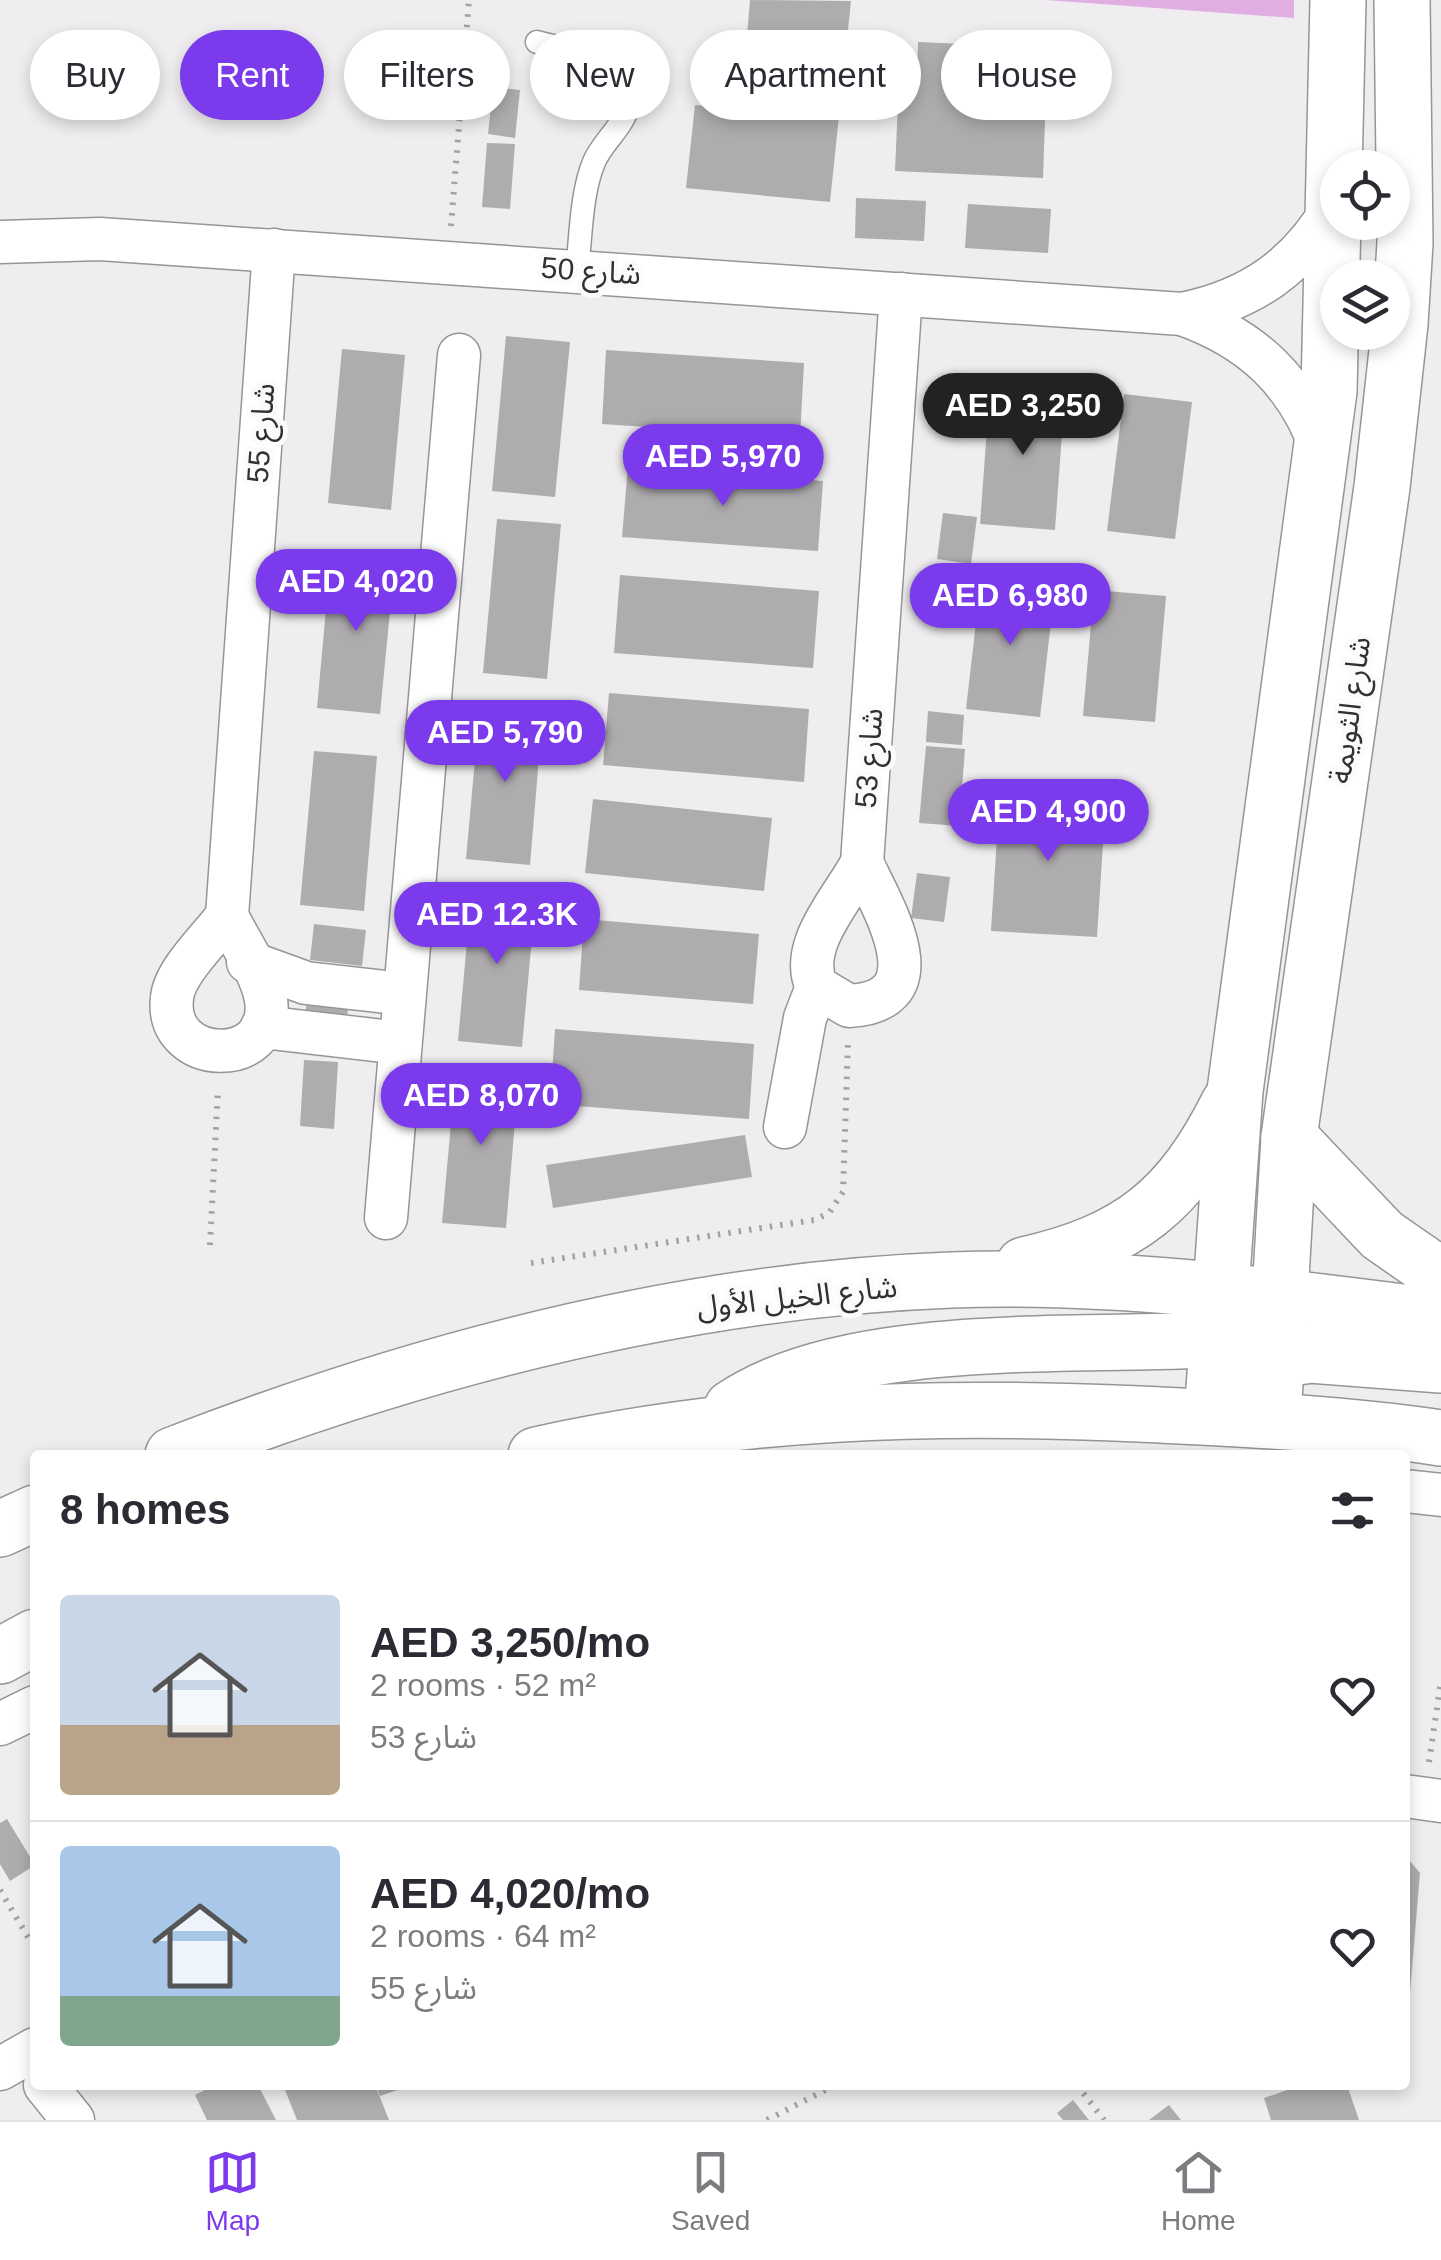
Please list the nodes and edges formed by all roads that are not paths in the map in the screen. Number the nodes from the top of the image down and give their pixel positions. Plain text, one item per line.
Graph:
1 (1338, 0) edge
2 (1402, 0) edge
3 (623, 120) edge
4 (1336, 150) edge
5 (1320, 226) edge
6 (1334, 240) edge
7 (0, 242) edge
8 (274, 250) junction
9 (577, 270) junction
10 (901, 294) junction
11 (1182, 314) junction
12 (459, 354) dead end
13 (1323, 453) junction
14 (862, 863) junction
15 (227, 916) junction
16 (248, 962) junction
17 (404, 994) junction
18 (833, 996) junction
19 (262, 1027) junction
20 (400, 1044) junction
21 (1235, 1092) junction
22 (784, 1127) dead end
23 (1288, 1137) junction
24 (386, 1218) dead end
25 (1441, 1276) edge
26 (952, 1280) junction
27 (1278, 1296) junction
28 (1216, 1315) junction
29 (1441, 1317) edge
30 (1276, 1363) junction
31 (1441, 1365) edge
32 (1212, 1417) junction
33 (1273, 1420) junction
34 (712, 1422) junction
35 (1441, 1438) edge
36 (187, 1450) edge
37 (563, 1450) edge
38 (1410, 1492) edge
39 (1441, 1495) edge
40 (30, 1515) edge
41 (0, 1529) edge
42 (30, 1641) edge
43 (0, 1656) edge
44 (30, 1709) edge
45 (0, 1724) edge
46 (48, 2090) edge
47 (74, 2120) edge

1 - 4 main road, شارع الثويمة
2 - 23 main road, شارع الثويمة
3 - 9 lane
5 - 11 street, شارع 50
6 - 13 main road, شارع الثويمة
7 - 8 street, شارع 50
8 - 9 street, شارع 50
8 - 15 street, شارع 55
9 - 10 street, شارع 50
10 - 11 street, شارع 50
10 - 14 street, شارع 53
11 - 13 street, شارع 50
12 - 17 street
13 - 21 main road, شارع الثويمة
14 - 18 street
14 - 18 street
15 - 16 street
15 - 19 street
16 - 17 street
16 - 19 street
17 - 20 street
18 - 22 street
19 - 20 street
20 - 24 street
21 - 26 main road
21 - 28 main road, شارع الثويمة
23 - 25 main road
23 - 27 main road, شارع الثويمة
26 - 28 main road, شارع الخيل الأول
26 - 36 main road, شارع الخيل الأول
27 - 28 main road, شارع الخيل الأول
27 - 29 main road, شارع الخيل الأول
27 - 30 main road, شارع الثويمة
28 - 32 main road, شارع الثويمة
28 - 34 main road
30 - 31 main road
30 - 32 main road
30 - 33 main road, شارع الثويمة
32 - 33 main road
32 - 34 main road
33 - 35 main road
34 - 37 main road
38 - 39 street
40 - 41 main road
42 - 43 main road
44 - 45 street
46 - 47 street

